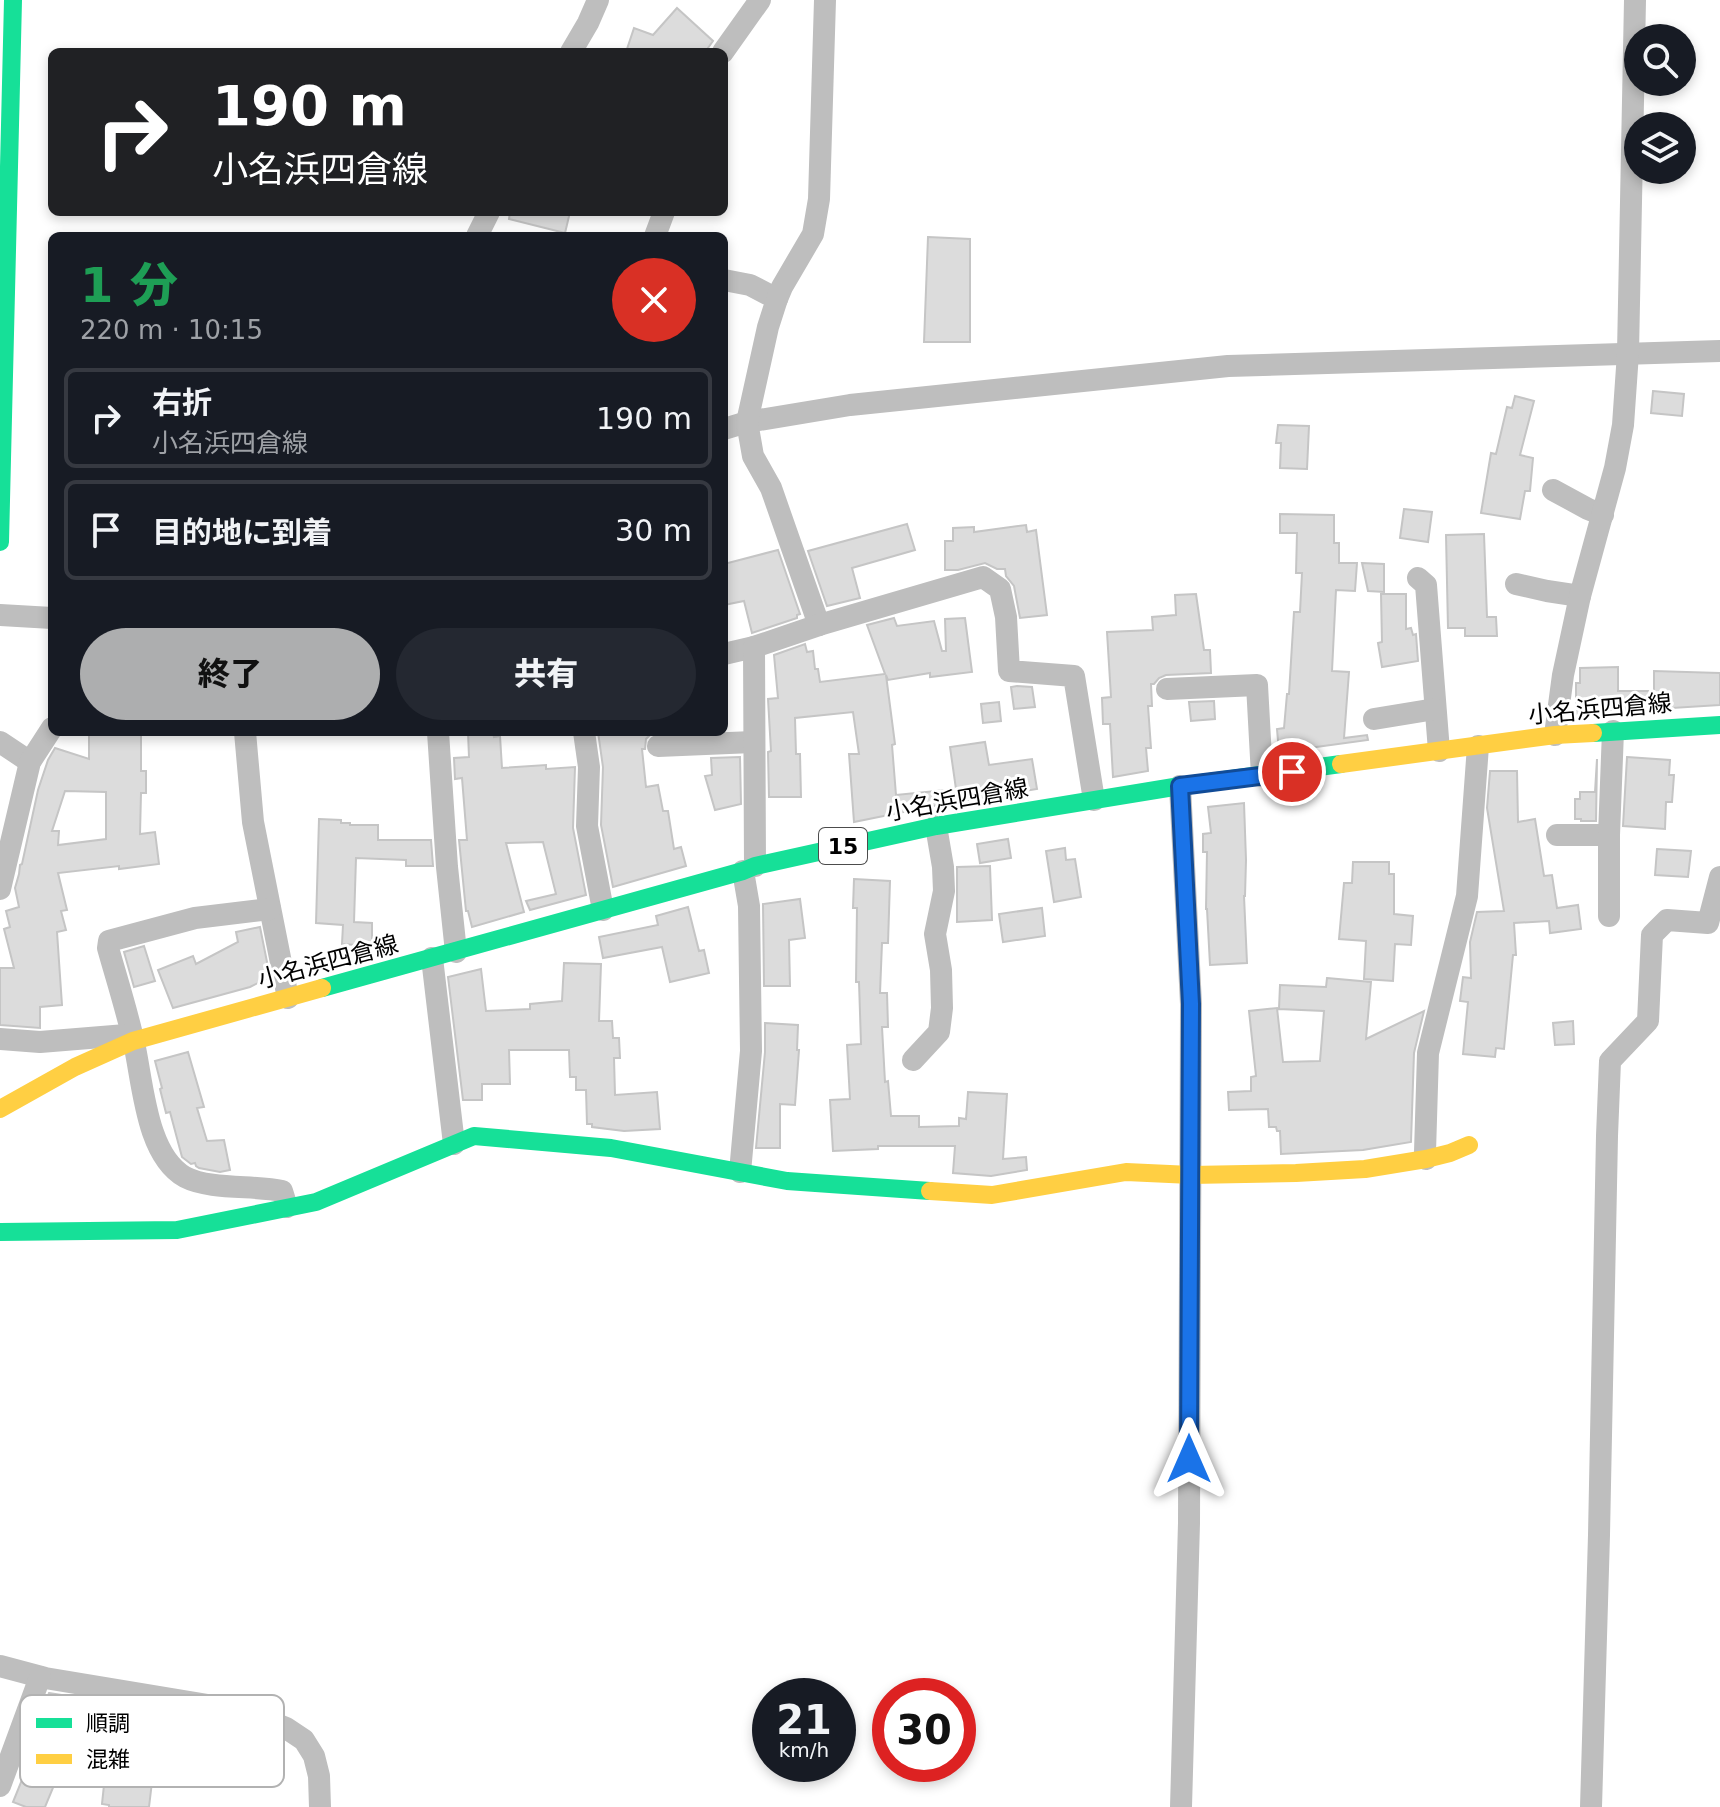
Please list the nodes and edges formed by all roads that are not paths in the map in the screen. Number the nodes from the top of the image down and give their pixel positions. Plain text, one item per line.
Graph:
1 (13, 0) edge
2 (598, 0) edge
3 (760, 0) edge
4 (825, 0) edge
5 (1635, 0) edge
6 (573, 48) edge
7 (726, 48) edge
8 (728, 281) edge
9 (777, 299) junction
10 (1720, 351) edge
11 (1628, 353) junction
12 (747, 422) junction
13 (728, 428) edge
14 (1553, 490) dead end
15 (1603, 515) junction
16 (0, 542) edge
17 (1418, 578) dead end
18 (1516, 584) dead end
19 (1580, 596) junction
20 (0, 615) edge
21 (48, 618) edge
22 (819, 625) junction
23 (754, 647) junction
24 (728, 653) edge
25 (1167, 689) dead end
26 (1435, 709) junction
27 (1374, 719) dead end
28 (1720, 725) edge
29 (1613, 731) junction
30 (48, 734) edge
31 (1555, 735) junction
32 (245, 736) edge
33 (438, 736) edge
34 (585, 736) edge
35 (0, 742) edge
36 (753, 742) junction
37 (658, 746) dead end
38 (1478, 746) junction
39 (1439, 751) junction
40 (30, 762) junction
41 (1262, 776) junction
42 (1180, 786) junction
43 (1094, 800) junction
44 (936, 826) junction
45 (1557, 835) dead end
46 (1609, 835) junction
47 (749, 868) junction
48 (1720, 877) edge
49 (0, 889) edge
50 (270, 909) junction
51 (603, 910) junction
52 (1609, 916) dead end
53 (456, 952) junction
54 (432, 958) junction
55 (288, 998) junction
56 (133, 1038) junction
57 (0, 1039) edge
58 (913, 1060) dead end
59 (0, 1109) edge
60 (454, 1144) junction
61 (1469, 1145) dead end
62 (1426, 1159) junction
63 (740, 1172) junction
64 (1191, 1175) junction
65 (287, 1207) junction
66 (0, 1232) edge
67 (0, 1666) edge
68 (40, 1677) junction
69 (33, 1695) edge
70 (148, 1695) edge
71 (284, 1727) edge
72 (20, 1732) edge
73 (0, 1786) edge
74 (320, 1807) edge
75 (1181, 1807) edge
76 (1591, 1807) edge

1 - 16 street
2 - 6 street
3 - 7 street
4 - 9 street
5 - 11 street
8 - 9 street
9 - 12 street
10 - 11 street
11 - 12 street
11 - 15 street
12 - 13 street
12 - 22 street
14 - 15 street
15 - 19 street
17 - 26 street
18 - 19 street
19 - 31 street
20 - 21 street
22 - 23 street
22 - 43 street
23 - 24 street
23 - 36 street
25 - 41 street
26 - 27 street
26 - 39 street
28 - 29 street, 小名浜四倉線 / 15
29 - 31 street, 小名浜四倉線 / 15
29 - 46 street
30 - 40 street
31 - 38 street, 小名浜四倉線 / 15
32 - 50 street
33 - 53 street
34 - 51 street
35 - 40 street
36 - 37 street
36 - 47 street
38 - 39 street, 小名浜四倉線 / 15
38 - 62 street
39 - 41 street, 小名浜四倉線 / 15
40 - 49 street
41 - 42 street, 小名浜四倉線 / 15
42 - 43 street, 小名浜四倉線 / 15
42 - 64 street
43 - 44 street, 小名浜四倉線 / 15
44 - 47 street, 小名浜四倉線 / 15
44 - 58 street
45 - 46 street
46 - 52 street
47 - 51 street, 小名浜四倉線 / 15
47 - 63 street
48 - 76 street
50 - 55 street
50 - 56 street
51 - 53 street, 小名浜四倉線 / 15
53 - 54 street, 小名浜四倉線 / 15
54 - 55 street, 小名浜四倉線 / 15
54 - 60 street
55 - 56 street, 小名浜四倉線 / 15
56 - 57 street
56 - 59 street, 小名浜四倉線 / 15
56 - 65 street
60 - 63 street
60 - 65 street
61 - 62 street
62 - 64 street
63 - 64 street
64 - 75 street
65 - 66 street
67 - 68 street
68 - 69 street
68 - 70 street
71 - 74 street
72 - 73 street

